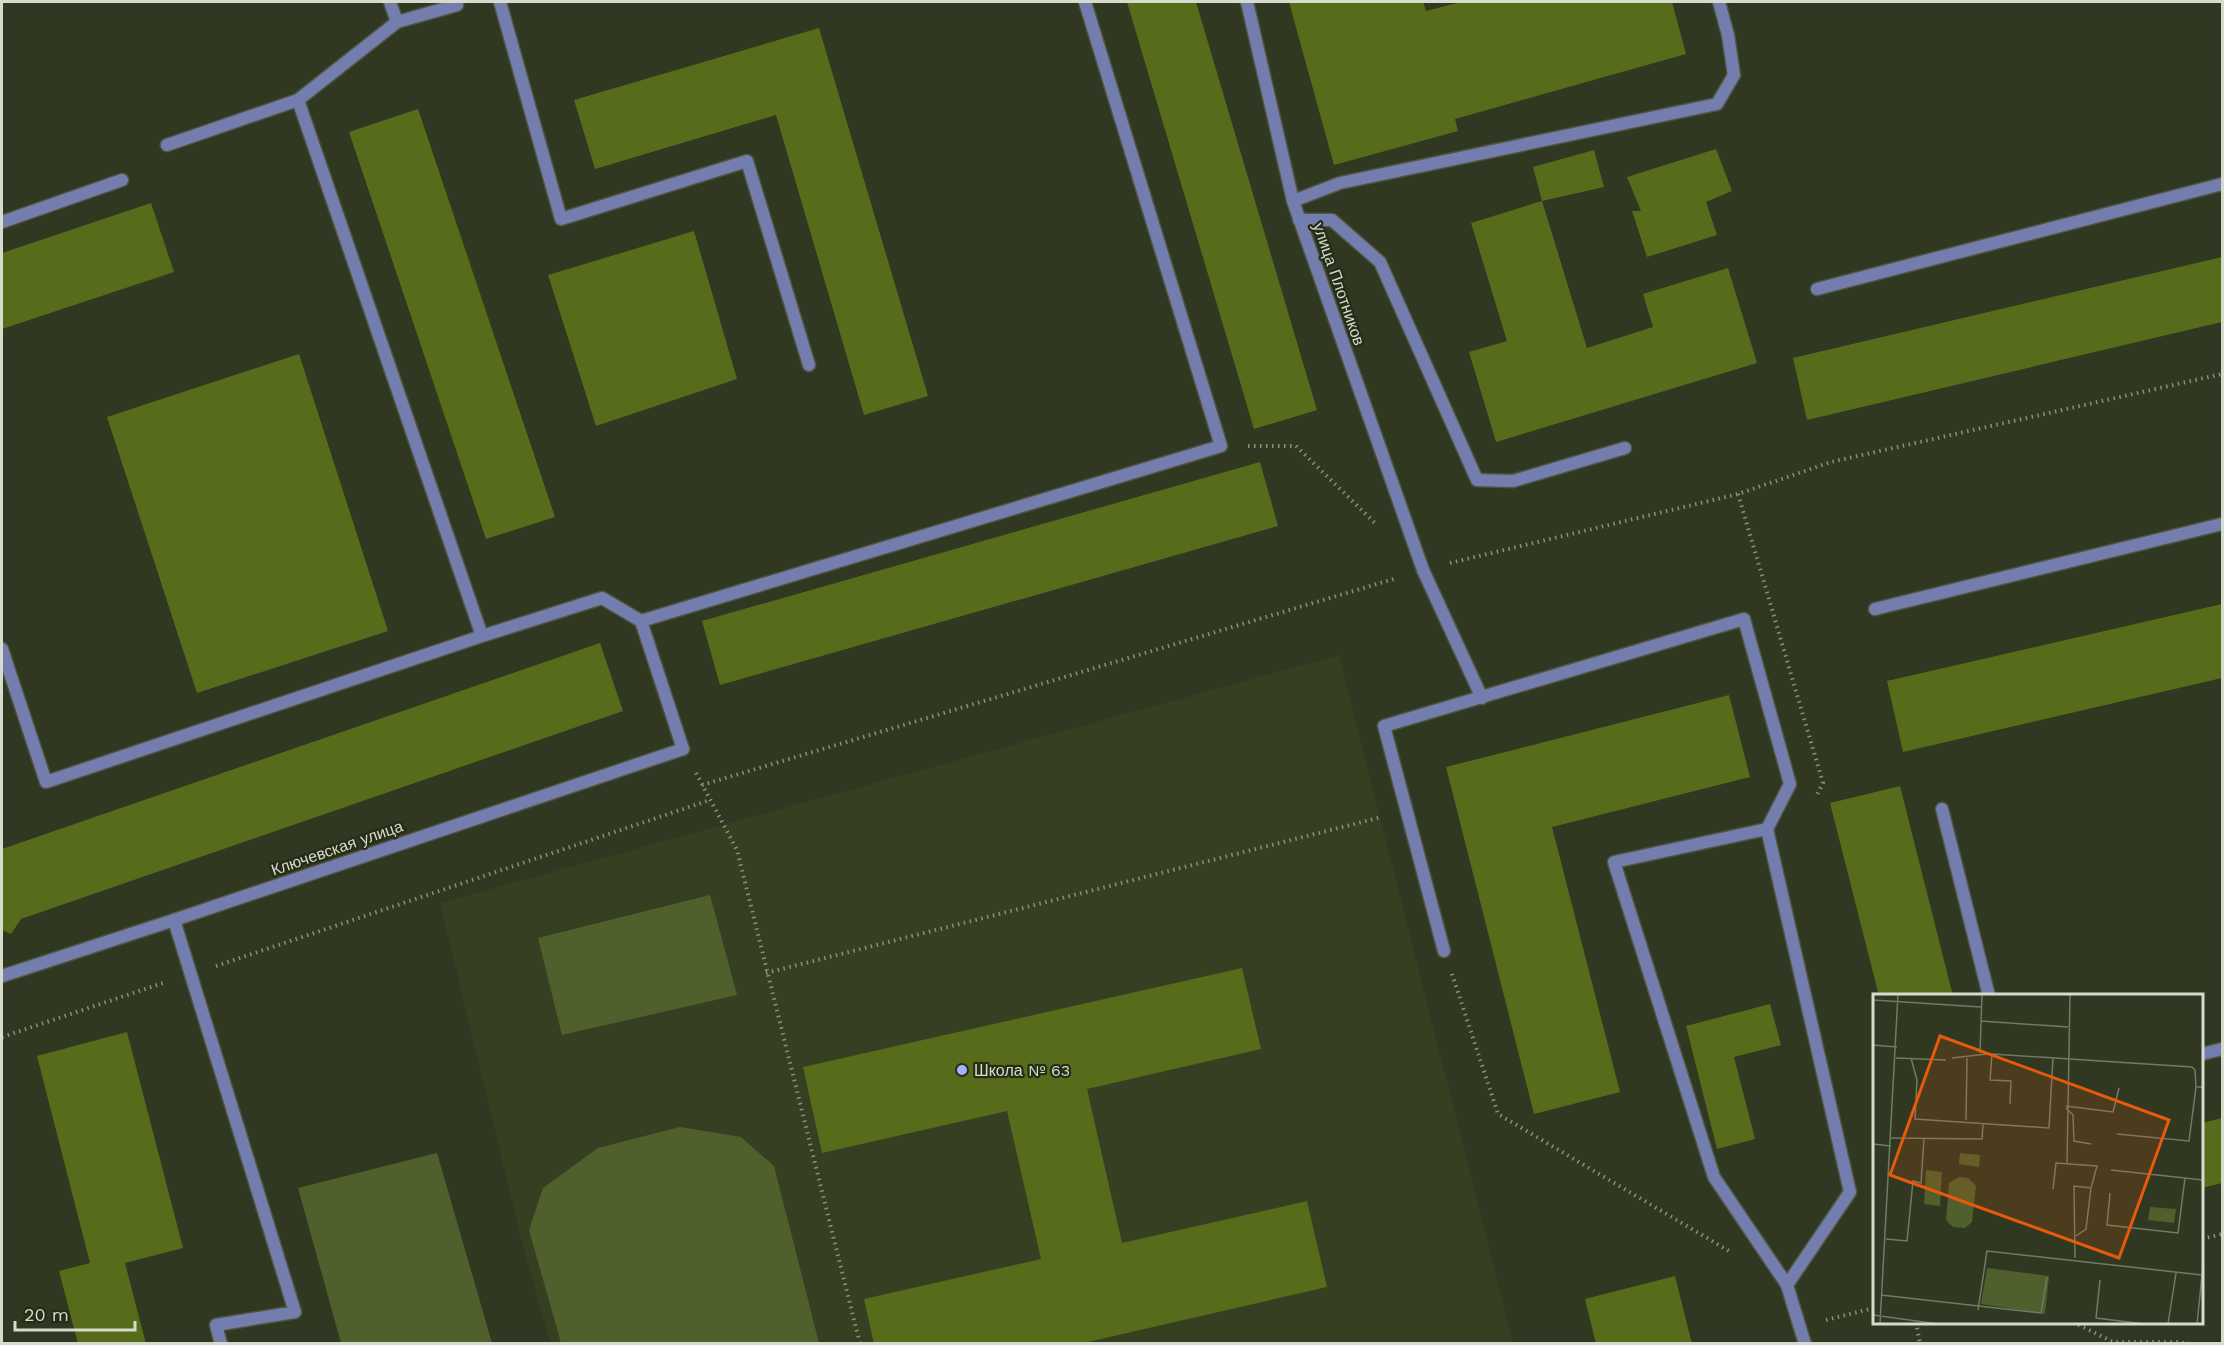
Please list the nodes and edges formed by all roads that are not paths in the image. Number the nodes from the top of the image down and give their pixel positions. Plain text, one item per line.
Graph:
1 (390, 2) edge
2 (500, 2) edge
3 (1085, 2) edge
4 (1247, 2) edge
5 (1719, 2) edge
6 (457, 5) dead end
7 (397, 22) junction
8 (298, 100) junction
9 (167, 145) dead end
10 (122, 180) dead end
11 (2223, 184) edge
12 (1293, 201) junction
13 (1299, 220) junction
14 (2, 222) edge
15 (1817, 290) dead end
16 (809, 365) dead end
17 (1625, 448) dead end
18 (2223, 524) edge
19 (1875, 609) dead end
20 (641, 621) junction
21 (482, 636) junction
22 (2, 649) edge
23 (1482, 698) junction
24 (1942, 809) dead end
25 (1767, 829) junction
26 (174, 920) junction
27 (1444, 951) road end
28 (2, 976) edge
29 (1988, 994) edge
30 (2223, 1049) edge
31 (2203, 1054) edge
32 (1787, 1285) junction
33 (221, 1344) edge
34 (1805, 1344) edge

1 - 7 street
2 - 16 street
3 - 20 street
4 - 12 street, улица Плотников
5 - 12 street
6 - 7 street
7 - 8 street
8 - 9 street
8 - 21 street
10 - 14 street
11 - 15 street
12 - 13 street, улица Плотников
13 - 17 street
13 - 23 street, улица Плотников
18 - 19 street
20 - 21 street
20 - 26 street, Ключевская улица
21 - 22 street
23 - 25 street
23 - 27 street
24 - 29 street
25 - 32 street
25 - 32 street
26 - 28 street, Ключевская улица
26 - 33 street
30 - 31 street
32 - 34 street

